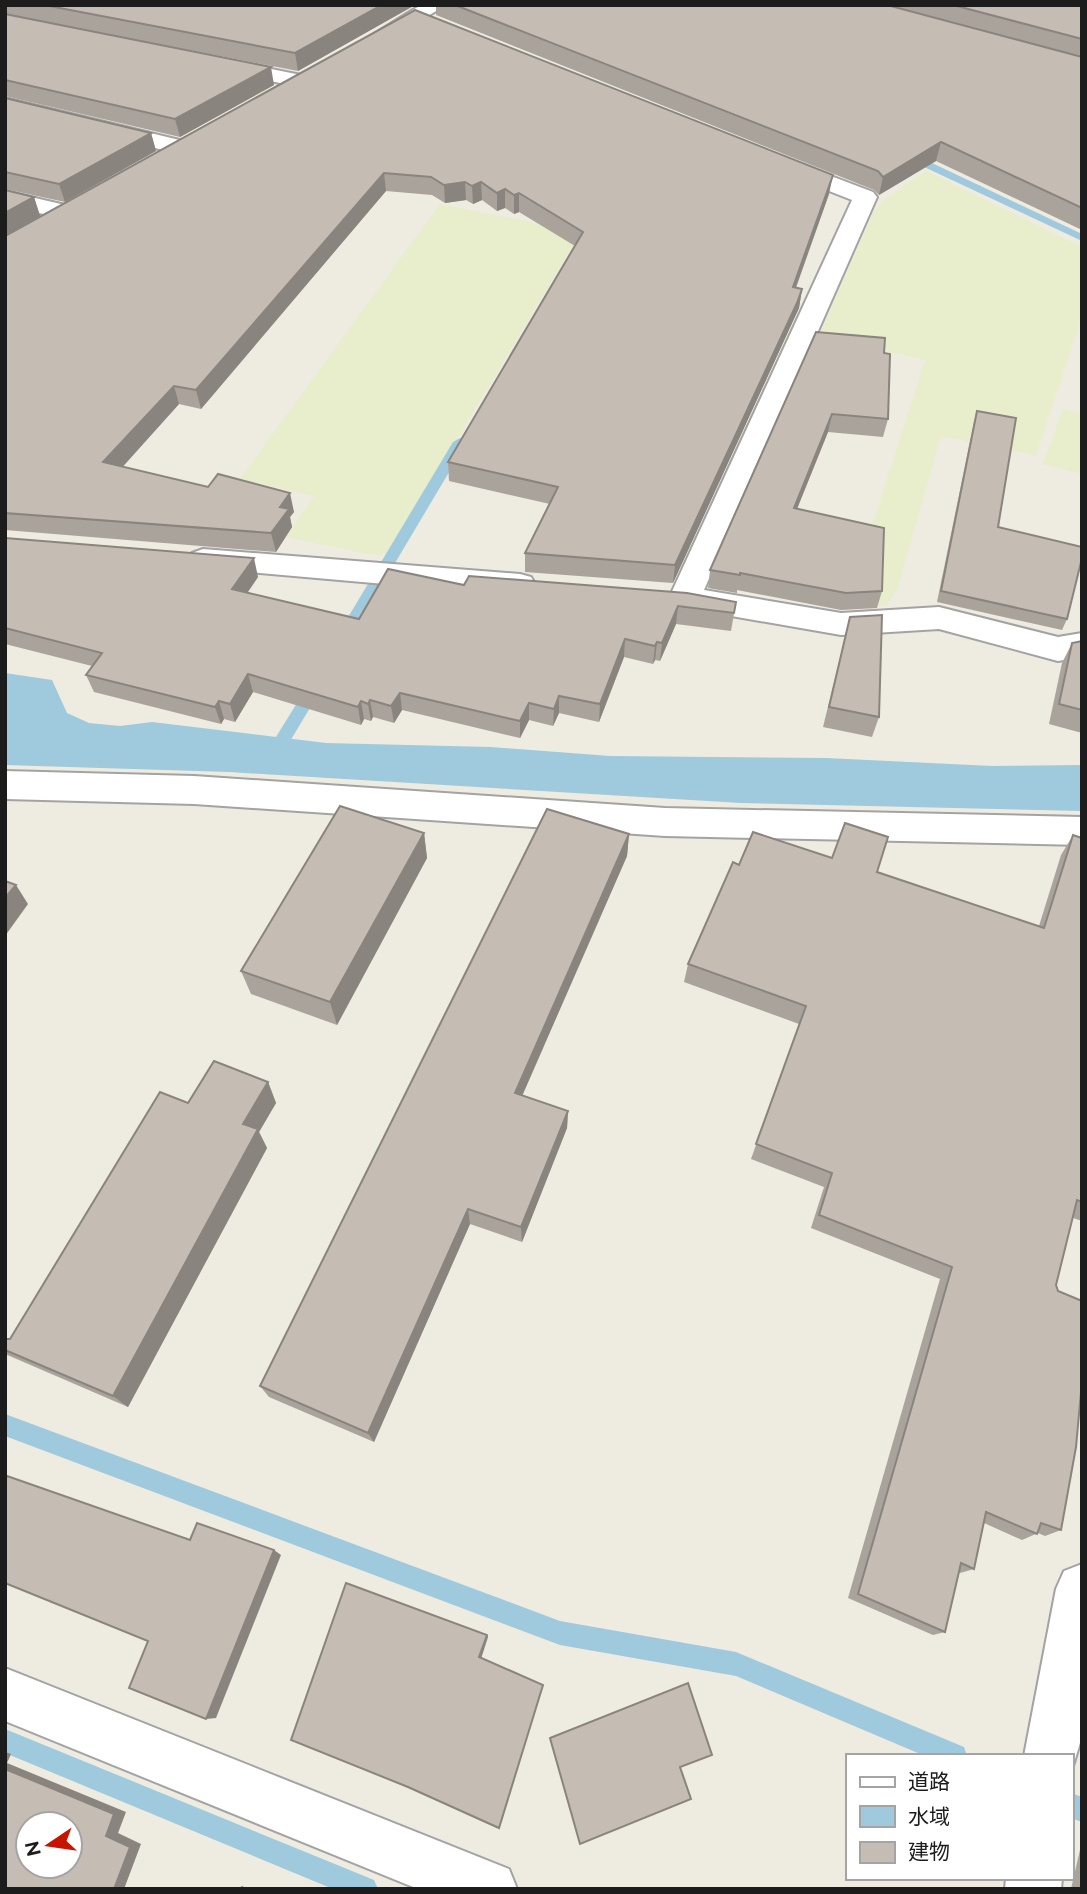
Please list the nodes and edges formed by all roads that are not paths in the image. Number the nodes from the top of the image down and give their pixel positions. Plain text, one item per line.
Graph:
1 (430, 16) edge
2 (358, 49) edge
3 (207, 62) edge
4 (324, 68) edge
5 (301, 81) junction
6 (266, 101) edge
7 (5, 105) edge
8 (208, 134) edge
9 (184, 148) junction
10 (764, 157) edge
11 (149, 167) edge
12 (5, 198) edge
13 (92, 200) edge
14 (69, 213) junction
15 (37, 231) edge
16 (170, 557) edge
17 (550, 587) edge
18 (1082, 645) edge
19 (5, 785) edge
20 (1082, 831) edge
21 (1082, 1589) edge
22 (5, 1694) edge
23 (1063, 1742) edge
24 (489, 1889) edge

1 - 2 street
3 - 5 street
4 - 5 street
5 - 6 street
7 - 9 street
8 - 9 street
9 - 11 street
10 - 18 street
12 - 14 street
13 - 14 street
14 - 15 street
16 - 17 street
19 - 20 street
21 - 23 street
22 - 24 street

